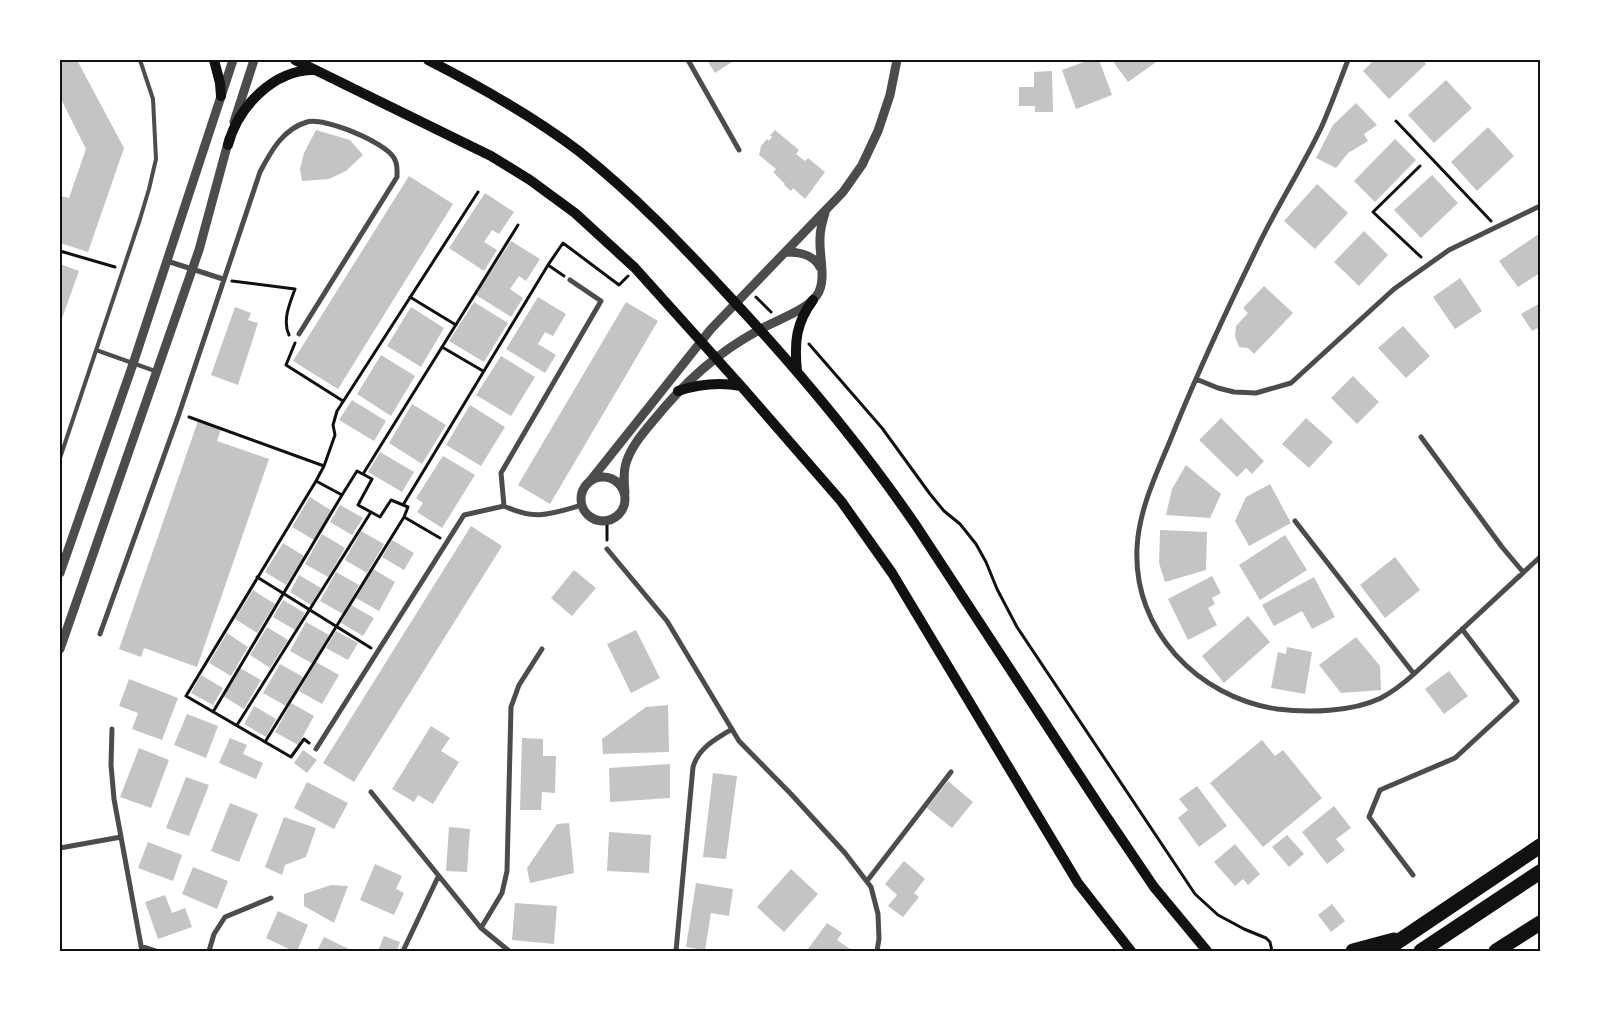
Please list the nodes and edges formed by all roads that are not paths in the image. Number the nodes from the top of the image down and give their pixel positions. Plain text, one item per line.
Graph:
1 (140, 60) edge
2 (214, 60) edge
3 (233, 60) edge
4 (254, 60) edge
5 (295, 60) edge
6 (428, 60) edge
7 (688, 60) edge
8 (897, 60) edge
9 (1348, 60) edge
10 (315, 70) junction
11 (221, 96) junction
12 (228, 145) junction
13 (739, 150) dead end
14 (1540, 206) edge
15 (826, 210) junction
16 (786, 252) junction
17 (167, 261) junction
18 (821, 268) junction
19 (192, 269) junction
20 (223, 279) junction
21 (570, 280) road end
22 (813, 300) junction
23 (736, 303) junction
24 (760, 329) junction
25 (299, 334) dead end
26 (701, 341) junction
27 (96, 350) junction
28 (716, 358) junction
29 (133, 364) junction
30 (796, 371) junction
31 (157, 372) junction
32 (1196, 379) junction
33 (741, 386) junction
34 (678, 391) junction
35 (1421, 437) dead end
36 (60, 458) edge
37 (590, 481) junction
38 (625, 493) junction
39 (582, 505) junction
40 (504, 506) junction
41 (1295, 521) dead end
42 (607, 549) road end
43 (1540, 557) edge
44 (1523, 572) junction
45 (60, 573) edge
46 (1462, 629) junction
47 (100, 634) dead end
48 (60, 649) edge
49 (542, 649) dead end
50 (1414, 674) junction
51 (112, 729) dead end
52 (732, 729) junction
53 (316, 749) road end
54 (951, 772) dead end
55 (371, 792) dead end
56 (121, 837) junction
57 (1540, 846) edge
58 (60, 848) edge
59 (1540, 872) edge
60 (1413, 874) dead end
61 (438, 877) junction
62 (867, 881) junction
63 (271, 898) dead end
64 (1540, 923) edge
65 (481, 928) junction
66 (1402, 937) junction
67 (141, 948) edge
68 (156, 951) edge
69 (208, 951) edge
70 (403, 951) edge
71 (509, 951) edge
72 (676, 951) edge
73 (876, 951) edge
74 (1131, 951) edge
75 (1206, 951) edge
76 (1353, 951) edge
77 (1384, 951) edge
78 (1421, 951) edge
79 (1496, 951) edge

1 - 27 lane
2 - 11 main road
3 - 11 street
4 - 12 street
5 - 10 main road
6 - 23 main road
7 - 13 street
8 - 15 street
9 - 32 street
10 - 12 main road
10 - 26 main road
11 - 17 street
12 - 19 street
14 - 32 street
15 - 16 street
15 - 18 street
16 - 18 street
16 - 23 street
17 - 19 street
17 - 29 street
18 - 22 street
19 - 20 street
19 - 31 street
20 - 25 street
20 - 47 street
21 - 40 street
22 - 24 street
22 - 30 main road
23 - 24 main road
23 - 26 street
24 - 28 street
24 - 30 main road
26 - 28 main road
26 - 37 street
27 - 29 lane
27 - 36 lane
28 - 33 main road
28 - 34 street
29 - 31 lane
29 - 45 street
30 - 75 main road
31 - 48 street
32 - 50 street
33 - 34 main road
33 - 74 main road
34 - 38 street
35 - 44 street
37 - 38 street
37 - 39 street
38 - 39 street
39 - 40 street
40 - 53 street
41 - 50 street
42 - 52 street
43 - 44 street
44 - 46 street
46 - 50 street
46 - 60 street
49 - 65 street
51 - 56 street
52 - 62 street
52 - 72 street
54 - 62 street
55 - 61 street
56 - 58 street
56 - 67 street
57 - 66 highway
59 - 78 highway
61 - 65 street
61 - 70 street
62 - 73 street
63 - 69 street
64 - 79 highway
65 - 71 street
66 - 76 highway
66 - 77 highway
67 - 68 street

